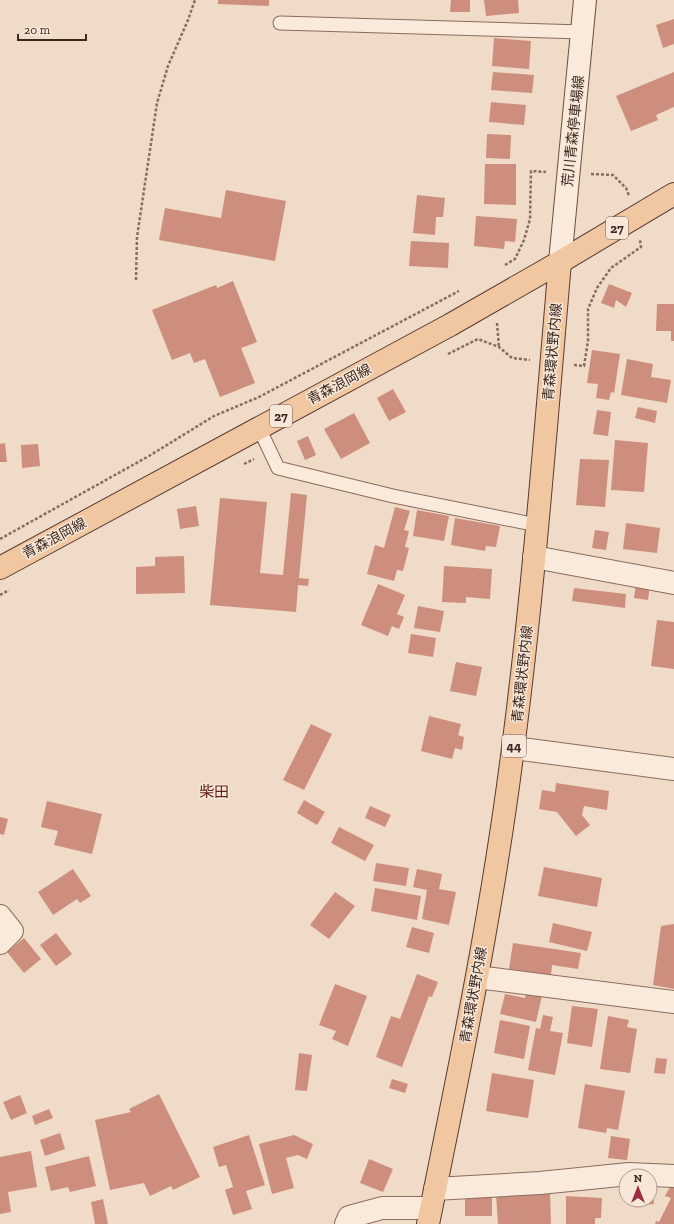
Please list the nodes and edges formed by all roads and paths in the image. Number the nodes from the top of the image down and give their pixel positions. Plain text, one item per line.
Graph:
1 (195, 0) edge
2 (586, 0) edge
3 (280, 23) dead end
4 (582, 32) junction
5 (674, 194) edge
6 (560, 262) junction
7 (136, 280) dead end
8 (460, 291) dead end
9 (259, 428) junction
10 (537, 525) junction
11 (0, 539) edge
12 (534, 557) junction
13 (0, 568) edge
14 (674, 583) edge
15 (514, 748) junction
16 (674, 769) edge
17 (0, 916) edge
18 (0, 943) edge
19 (477, 977) junction
20 (674, 1002) edge
21 (674, 1176) edge
22 (431, 1207) edge
23 (346, 1224) edge

1 - 7 path
2 - 4 street, 荒川青森停車場線
3 - 4 lane
4 - 6 street, 荒川青森停車場線
5 - 6 main road, 青森浪岡線 / 27
6 - 9 main road, 青森浪岡線 / 27
6 - 10 main road, 青森環状野内線 / 44
8 - 11 path
9 - 10 lane
9 - 13 main road, 青森浪岡線 / 27
10 - 12 main road, 青森環状野内線 / 44
12 - 14 street
12 - 15 main road, 青森環状野内線 / 44
15 - 16 street
15 - 19 main road, 青森環状野内線 / 44
17 - 18 street
19 - 20 street
19 - 22 main road, 青森環状野内線 / 44
21 - 22 street
22 - 23 street

